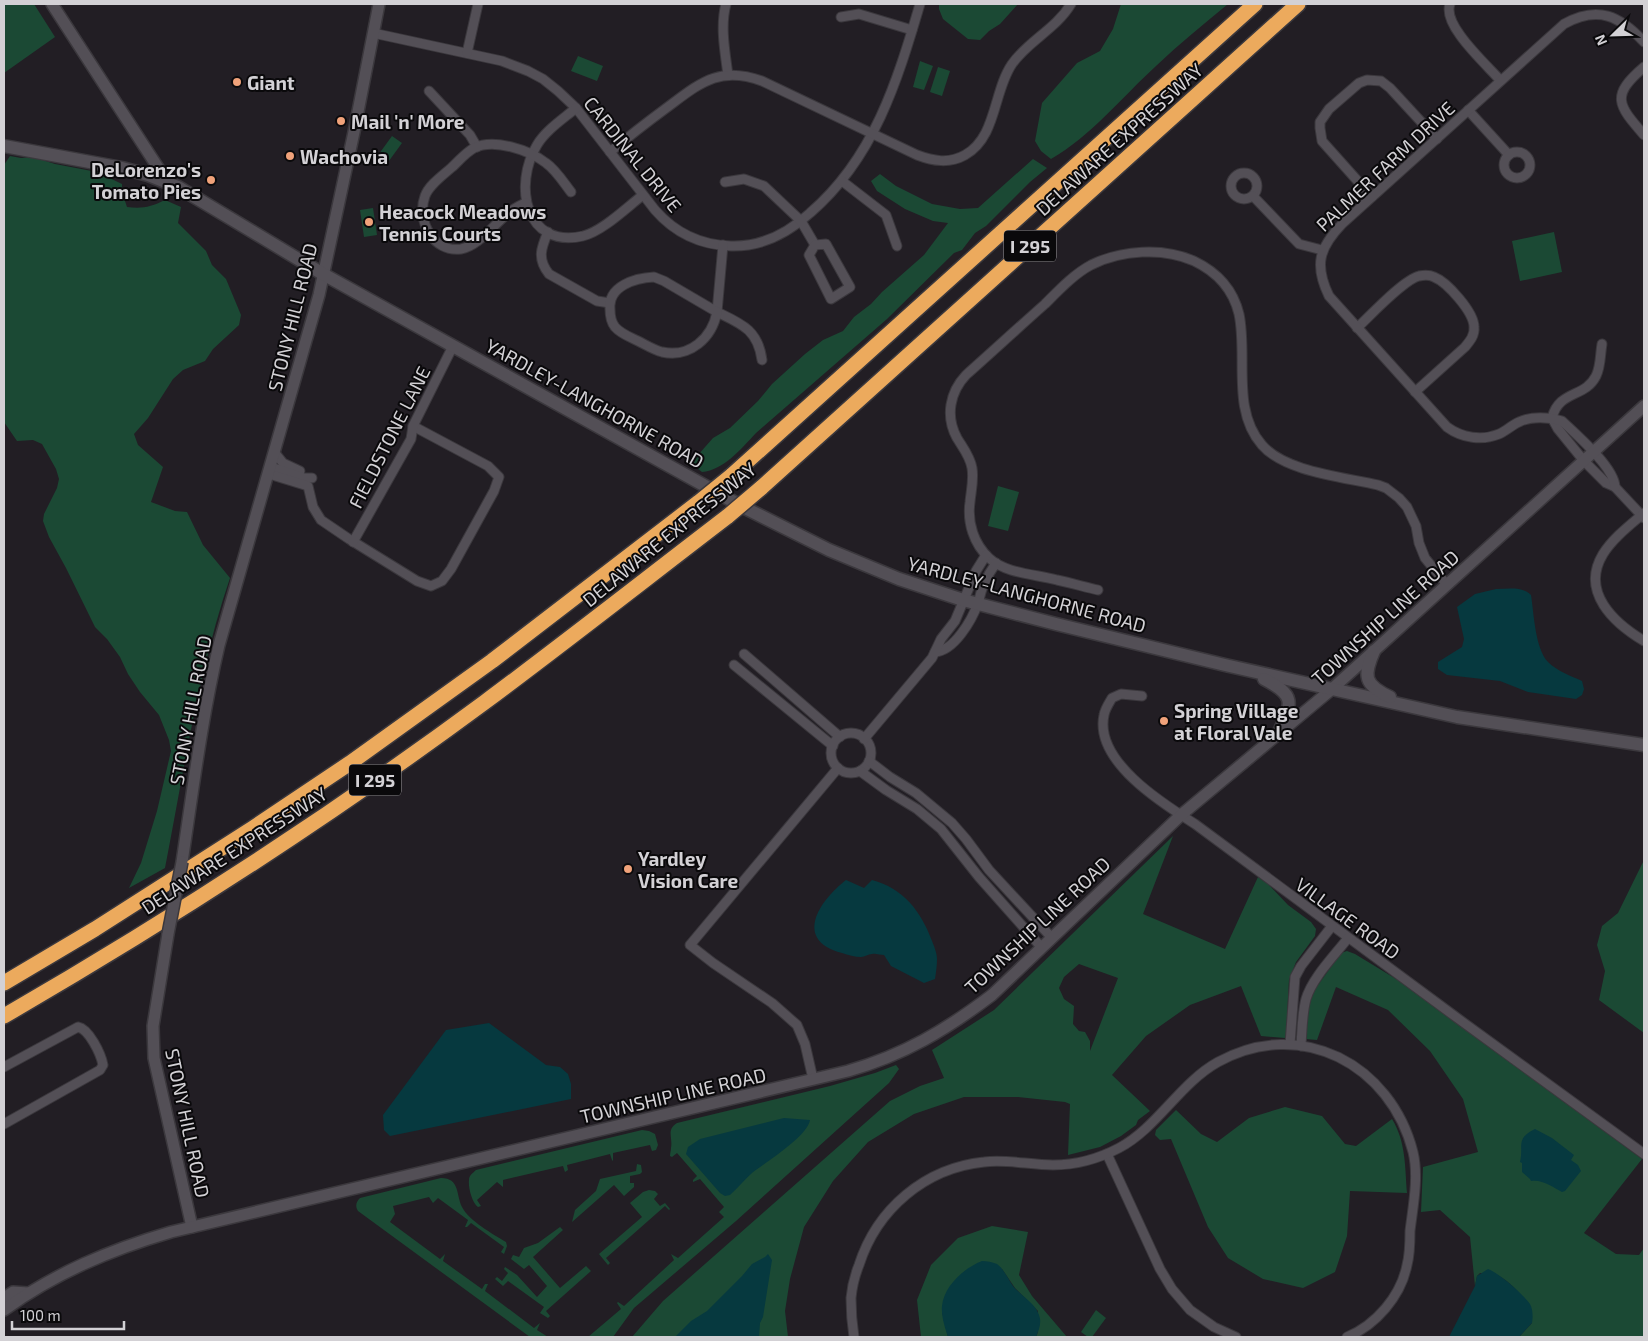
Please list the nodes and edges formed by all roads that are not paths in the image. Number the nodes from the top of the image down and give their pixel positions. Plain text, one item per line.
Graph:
1 (52, 4) edge
2 (379, 4) edge
3 (478, 4) edge
4 (726, 4) edge
5 (920, 4) edge
6 (1071, 4) edge
7 (1255, 4) edge
8 (1298, 4) edge
9 (1450, 4) edge
10 (841, 17) dead end
11 (912, 30) junction
12 (373, 32) junction
13 (1644, 42) edge
14 (467, 53) junction
15 (1644, 67) edge
16 (728, 75) junction
17 (1500, 80) junction
18 (428, 91) dead end
19 (576, 108) junction
20 (1468, 110) junction
21 (873, 134) junction
22 (1644, 135) edge
23 (1436, 139) junction
24 (4, 146) edge
25 (477, 147) junction
26 (610, 152) junction
27 (1509, 155) dead end
28 (532, 156) junction
29 (842, 181) junction
30 (168, 182) junction
31 (726, 182) dead end
32 (571, 192) dead end
33 (643, 195) junction
34 (1253, 196) dead end
35 (1372, 197) junction
36 (526, 203) junction
37 (801, 221) junction
38 (548, 232) junction
39 (815, 245) junction
40 (723, 246) junction
41 (897, 246) dead end
42 (1322, 250) junction
43 (323, 274) junction
44 (610, 303) junction
45 (717, 312) junction
46 (1357, 328) junction
47 (1602, 344) dead end
48 (453, 346) junction
49 (762, 360) dead end
50 (1415, 392) junction
51 (1644, 406) edge
52 (1552, 418) junction
53 (413, 426) junction
54 (1594, 452) junction
55 (275, 453) junction
56 (1584, 461) junction
57 (270, 470) junction
58 (309, 481) junction
59 (1615, 487) junction
60 (1643, 515) edge
61 (353, 542) junction
62 (986, 555) junction
63 (996, 563) junction
64 (1447, 585) junction
65 (1098, 590) dead end
66 (963, 600) junction
67 (978, 604) junction
68 (1644, 641) edge
69 (1374, 651) junction
70 (936, 652) junction
71 (744, 654) dead end
72 (734, 665) dead end
73 (1248, 671) junction
74 (1332, 689) junction
75 (1142, 696) dead end
76 (1406, 705) junction
77 (1279, 732) junction
78 (840, 737) junction
79 (864, 739) junction
80 (1644, 745) edge
81 (833, 746) junction
82 (869, 761) junction
83 (838, 768) junction
84 (860, 771) junction
85 (1181, 815) junction
86 (1332, 926) junction
87 (92, 931) junction
88 (1052, 938) junction
89 (1348, 938) junction
90 (1042, 948) junction
91 (4, 977) edge
92 (4, 983) edge
93 (4, 1016) edge
94 (1290, 1044) junction
95 (1301, 1046) junction
96 (4, 1068) edge
97 (813, 1079) junction
98 (4, 1124) edge
99 (1107, 1154) junction
100 (1644, 1154) edge
101 (192, 1227) junction
102 (28, 1293) junction
103 (4, 1298) edge
104 (4, 1310) edge
105 (854, 1337) edge
106 (1236, 1337) edge
107 (1347, 1337) edge

1 - 30 street
2 - 12 street, STONY HILL ROAD
3 - 14 street
4 - 16 street
5 - 11 street, CARDINAL DRIVE
6 - 21 street
7 - 87 highway, DELAWARE EXPRESSWAY / I 295, bridge
8 - 93 highway, DELAWARE EXPRESSWAY / I 295, bridge
9 - 17 street
10 - 11 street
11 - 21 street, CARDINAL DRIVE
12 - 14 street, CARDINAL DRIVE
12 - 43 street, STONY HILL ROAD
13 - 17 street, PALMER FARM DRIVE
14 - 19 street, CARDINAL DRIVE
15 - 22 street
16 - 21 street
16 - 26 street
17 - 20 street, PALMER FARM DRIVE
18 - 25 street
19 - 26 street, CARDINAL DRIVE
19 - 28 street
20 - 23 street, PALMER FARM DRIVE
20 - 27 street
21 - 29 street, CARDINAL DRIVE
23 - 35 street, PALMER FARM DRIVE
23 - 35 street
24 - 30 main road, YARDLEY-LANGHORNE ROAD
25 - 28 street
25 - 36 street
26 - 33 street, CARDINAL DRIVE
28 - 32 street
28 - 36 street
29 - 37 street, CARDINAL DRIVE
29 - 41 street
30 - 43 main road, YARDLEY-LANGHORNE ROAD
31 - 37 street
33 - 38 street
33 - 40 street, CARDINAL DRIVE
34 - 42 street
35 - 42 street, PALMER FARM DRIVE
36 - 38 street
37 - 39 street
37 - 40 street, CARDINAL DRIVE
38 - 44 street
39 - 39 street
40 - 45 street
42 - 46 street, PALMER FARM DRIVE
43 - 48 main road, YARDLEY-LANGHORNE ROAD
43 - 55 street, STONY HILL ROAD
44 - 45 street
44 - 45 street
45 - 49 street
46 - 50 street, PALMER FARM DRIVE
46 - 50 street
47 - 52 street
48 - 53 street, FIELDSTONE LANE
48 - 66 main road, YARDLEY-LANGHORNE ROAD
50 - 52 street, PALMER FARM DRIVE
51 - 54 street, TOWNSHIP LINE ROAD
52 - 54 street
52 - 56 street
53 - 61 street, FIELDSTONE LANE
53 - 61 street
54 - 56 street, TOWNSHIP LINE ROAD
54 - 59 street
55 - 57 street, STONY HILL ROAD
55 - 58 street
56 - 59 street
56 - 64 street, TOWNSHIP LINE ROAD
57 - 58 street
57 - 101 street, STONY HILL ROAD, bridge
58 - 61 street
59 - 60 street
60 - 68 street
62 - 63 street
62 - 64 street
62 - 66 street
63 - 65 street
63 - 67 street
64 - 69 street, TOWNSHIP LINE ROAD
66 - 67 main road, YARDLEY-LANGHORNE ROAD
66 - 70 street
67 - 70 street
67 - 73 main road, YARDLEY-LANGHORNE ROAD
69 - 74 street, TOWNSHIP LINE ROAD
69 - 76 main road
70 - 79 street
71 - 78 street
72 - 81 street
73 - 74 main road, YARDLEY-LANGHORNE ROAD
73 - 77 main road
74 - 76 main road, YARDLEY-LANGHORNE ROAD
74 - 77 street, TOWNSHIP LINE ROAD
75 - 85 street, VILLAGE ROAD
76 - 80 main road
77 - 85 street, TOWNSHIP LINE ROAD
78 - 79 street
78 - 81 street
79 - 82 street
81 - 83 street
82 - 84 street
82 - 88 street
83 - 84 street
83 - 97 street
84 - 90 street
85 - 86 street, VILLAGE ROAD
85 - 88 street, TOWNSHIP LINE ROAD
86 - 89 street, VILLAGE ROAD
86 - 94 street
87 - 91 highway
87 - 92 highway, DELAWARE EXPRESSWAY / I 295
88 - 90 street, TOWNSHIP LINE ROAD
89 - 95 street
89 - 100 street, VILLAGE ROAD
90 - 97 street, TOWNSHIP LINE ROAD
94 - 95 street
94 - 99 street
95 - 107 street
96 - 98 street
97 - 101 street, TOWNSHIP LINE ROAD
99 - 105 street
99 - 106 street
101 - 102 street, STONY HILL ROAD
102 - 103 street
102 - 104 street, STONY HILL ROAD

